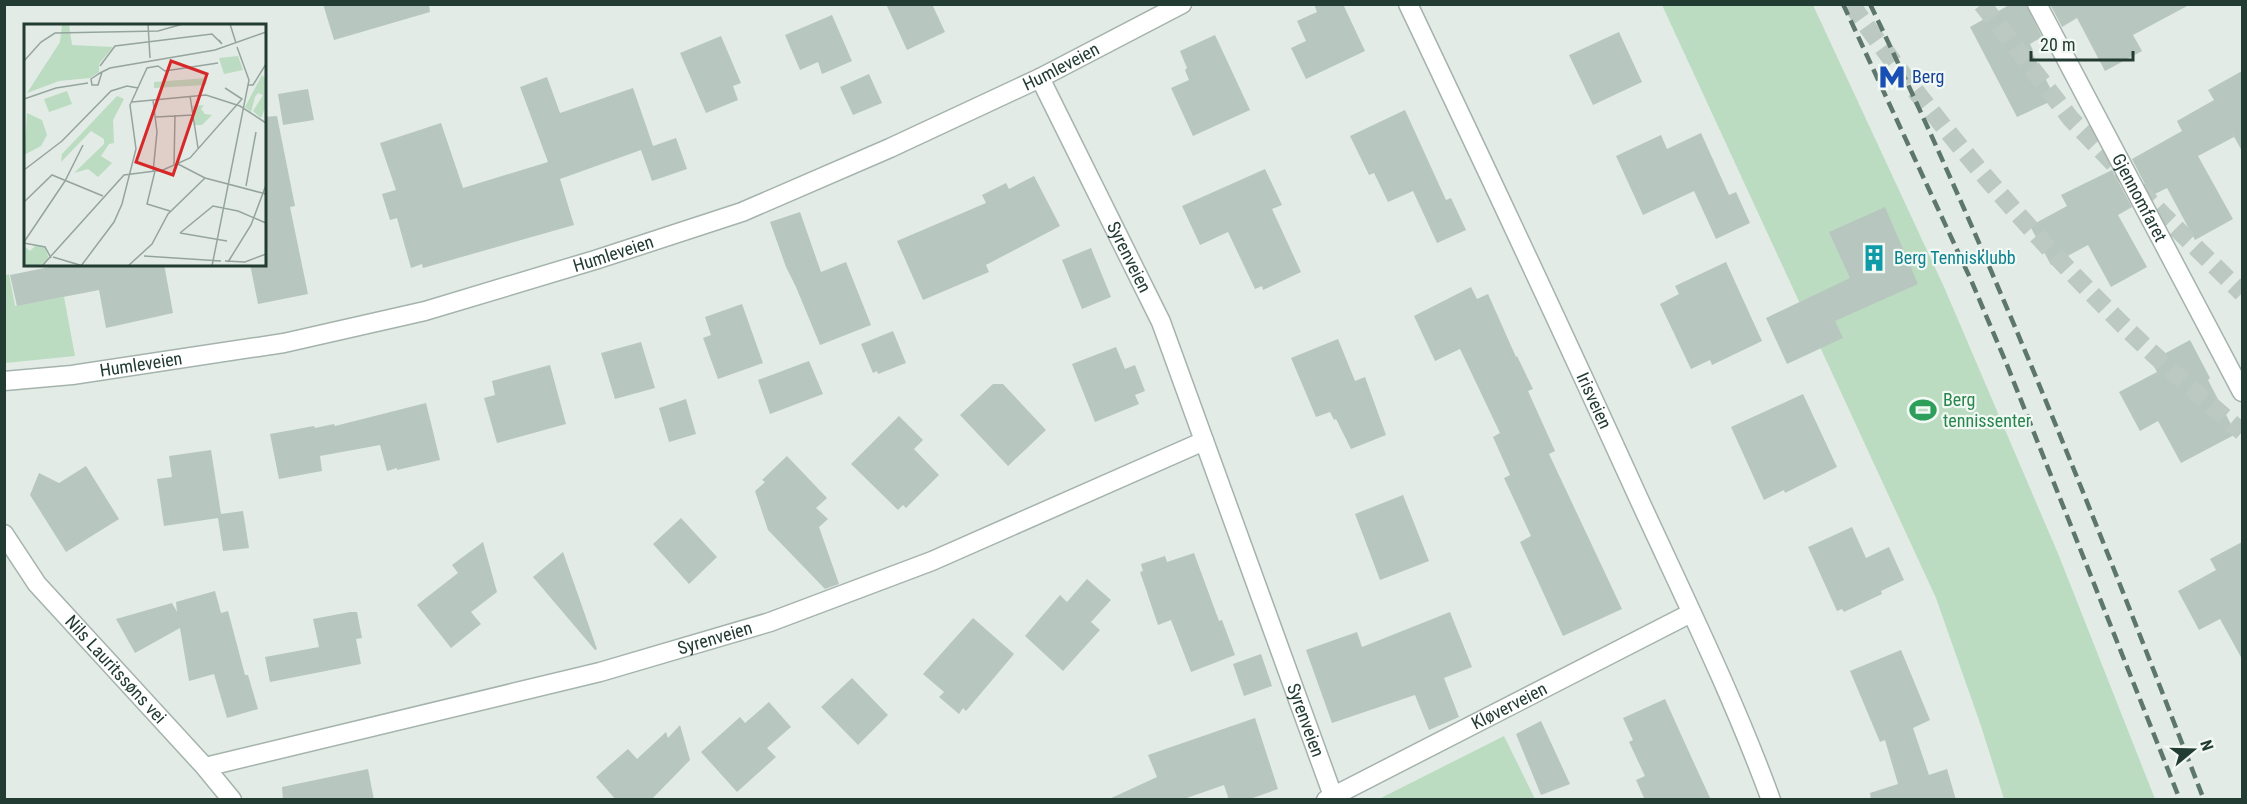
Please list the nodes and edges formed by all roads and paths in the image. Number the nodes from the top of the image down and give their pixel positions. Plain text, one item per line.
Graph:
1 (1182, 4) edge
2 (1408, 4) edge
3 (2037, 4) edge
4 (1040, 78) junction
5 (4, 381) edge
6 (2242, 392) edge
7 (1204, 441) junction
8 (4, 534) edge
9 (1691, 613) junction
10 (205, 767) junction
11 (1329, 798) edge
12 (232, 800) edge
13 (1771, 800) edge

1 - 4 street, Humleveien
2 - 9 street, Irisveien
3 - 6 street, Gjennomfaret
4 - 5 street, Humleveien
4 - 7 street, Syrenveien
7 - 10 street, Syrenveien
7 - 11 street, Syrenveien
8 - 10 street, Nils Lauritssøns vei
9 - 11 street, Kløverveien
9 - 13 street, Irisveien
10 - 12 street, Nils Lauritssøns vei

